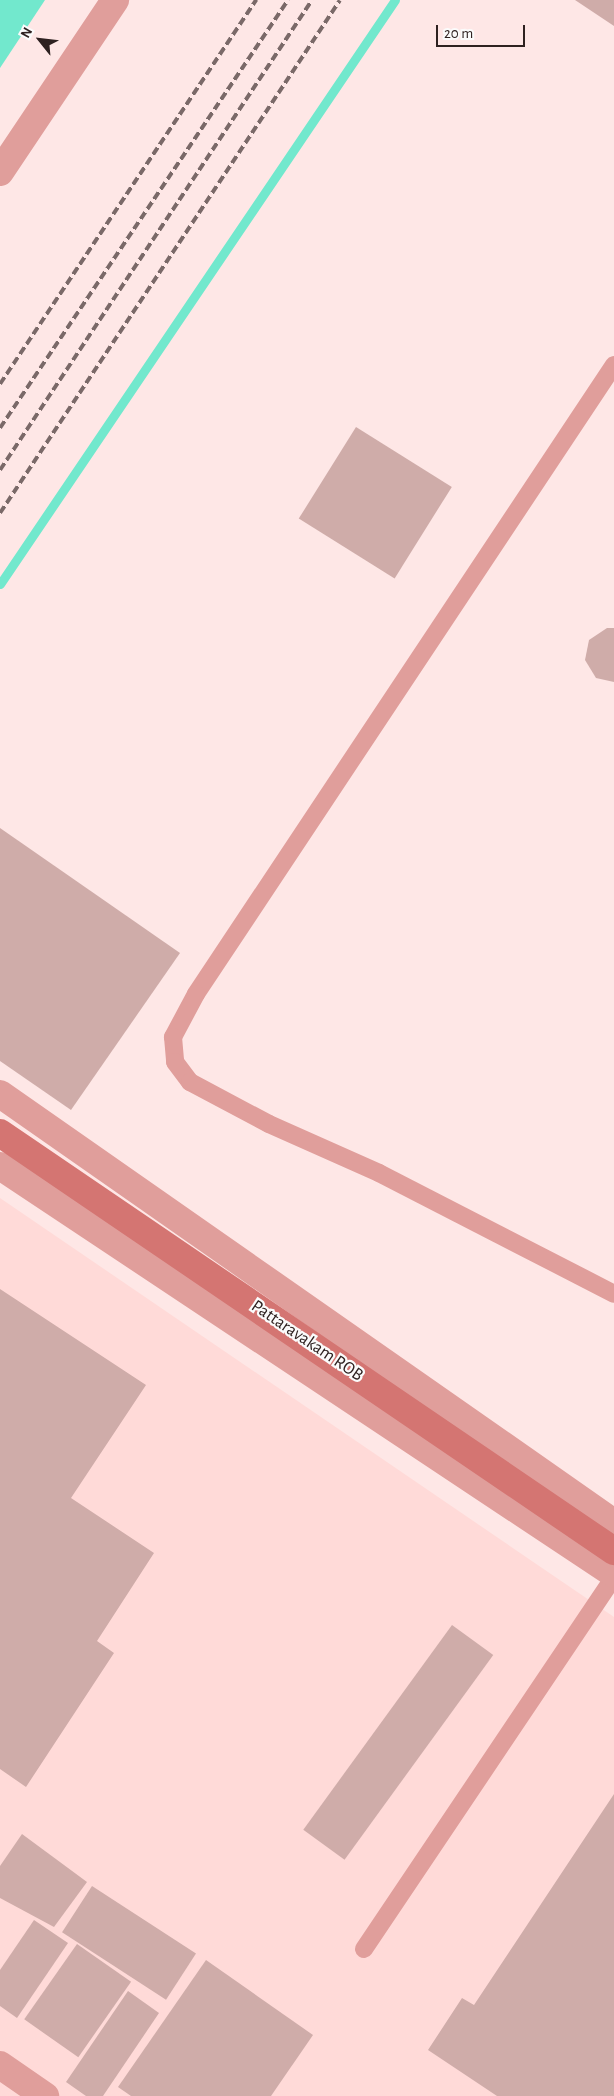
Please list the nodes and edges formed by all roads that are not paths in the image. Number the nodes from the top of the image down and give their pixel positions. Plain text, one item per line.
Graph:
1 (115, 0) edge
2 (0, 172) edge
3 (614, 365) edge
4 (608, 385) edge
5 (0, 1094) edge
6 (0, 1133) edge
7 (0, 1166) edge
8 (614, 1294) edge
9 (614, 1522) edge
10 (614, 1551) edge
11 (614, 1576) edge
12 (364, 1949) dead end
13 (0, 2065) edge
14 (45, 2096) edge

1 - 2 street
3 - 4 lane
4 - 8 lane
5 - 9 street
6 - 10 main road, Pattaravakam ROB
7 - 11 street
11 - 12 lane
13 - 14 street

